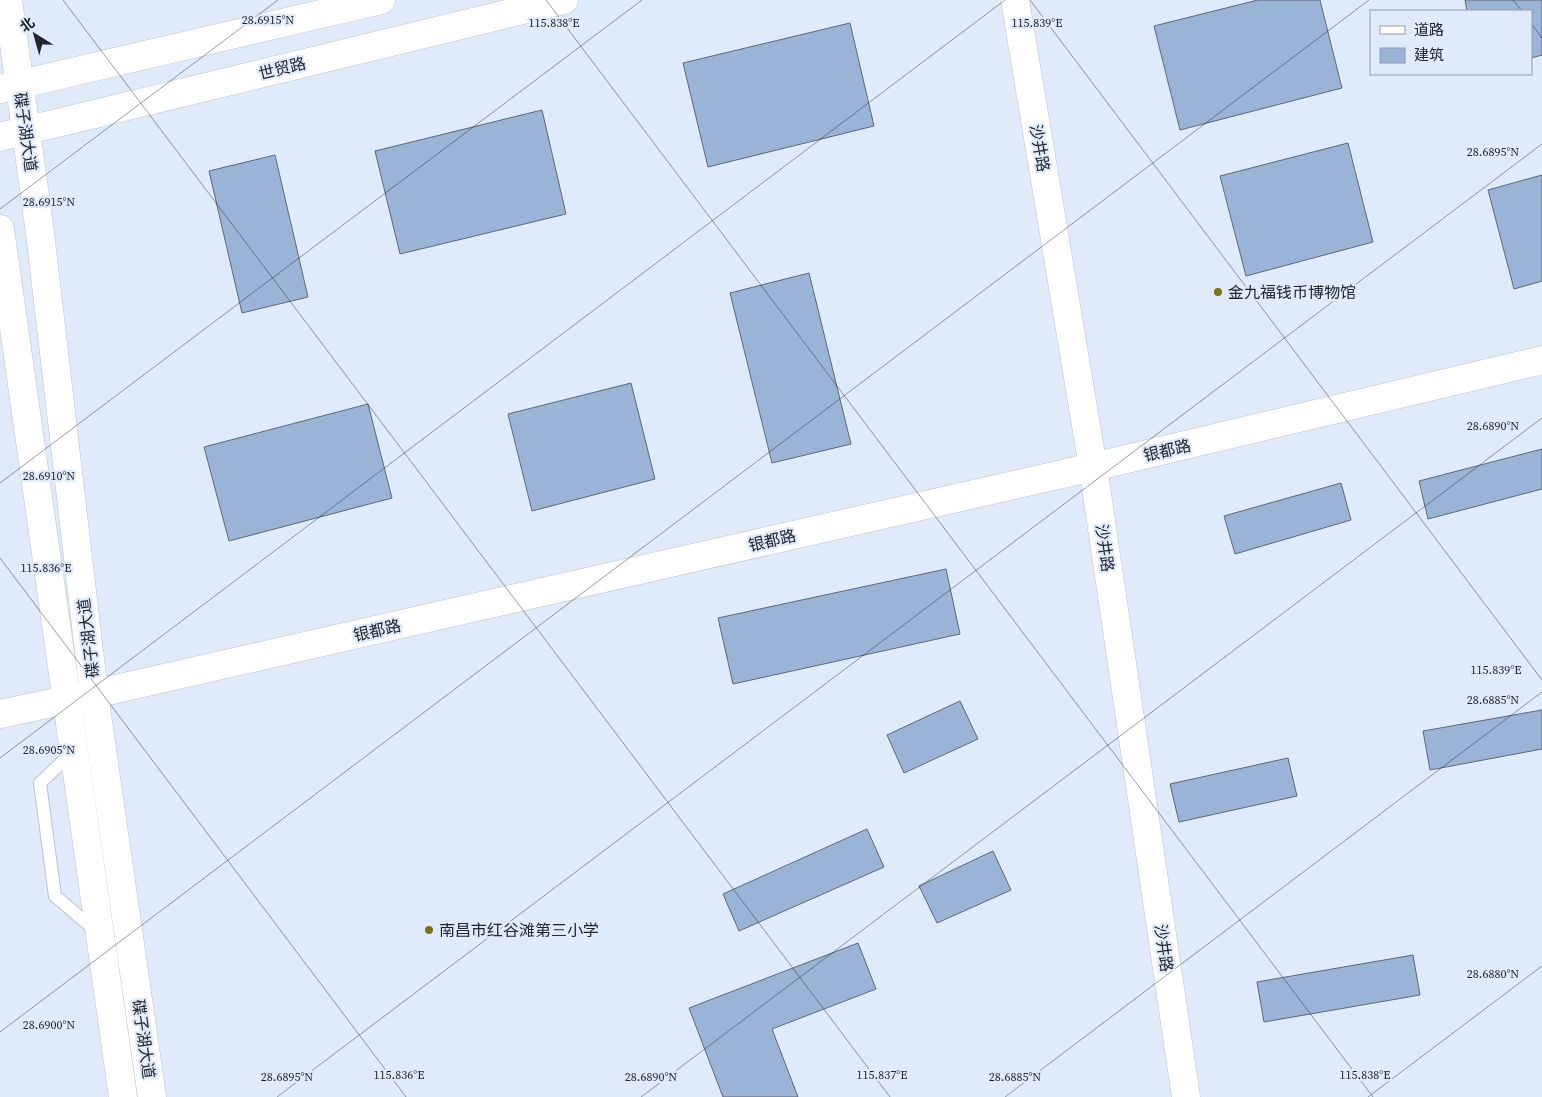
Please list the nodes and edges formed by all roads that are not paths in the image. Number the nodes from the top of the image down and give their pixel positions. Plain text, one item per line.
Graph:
1 (8, 0) edge
2 (381, 0) edge
3 (564, 0) edge
4 (1015, 0) edge
5 (10, 86) edge
6 (13, 134) edge
7 (0, 229) edge
8 (1542, 360) edge
9 (1093, 467) junction
10 (94, 694) junction
11 (67, 700) junction
12 (0, 714) edge
13 (74, 751) junction
14 (100, 934) junction
15 (123, 1097) edge
16 (152, 1097) edge
17 (1186, 1097) edge

1 - 5 main road, 碟子湖大道
2 - 5 main road
3 - 6 main road, 世贸路
4 - 9 main road, 沙井路
5 - 6 main road, 碟子湖大道
6 - 10 main road, 碟子湖大道
7 - 11 main road, 碟子湖大道
8 - 9 main road, 银都路
9 - 10 main road, 银都路
9 - 17 main road, 沙井路
10 - 11 main road, 银都路
10 - 16 main road, 碟子湖大道
11 - 12 main road, 银都路
11 - 13 main road, 碟子湖大道
13 - 14 main road, 碟子湖大道
13 - 14 lane
14 - 15 main road, 碟子湖大道

